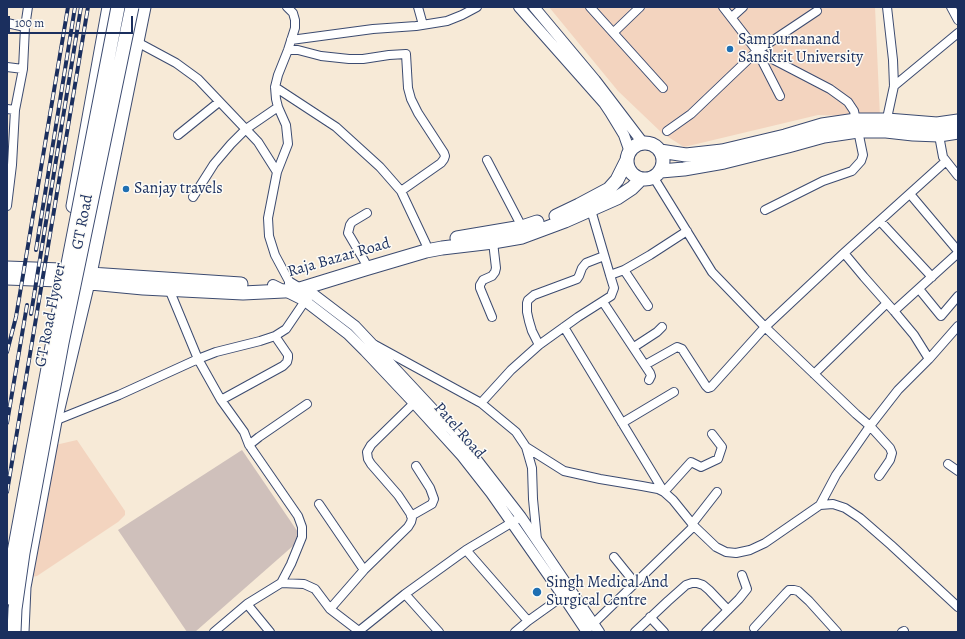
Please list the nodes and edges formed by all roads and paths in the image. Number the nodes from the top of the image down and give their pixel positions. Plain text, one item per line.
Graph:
1 (28, 7) edge
2 (109, 7) edge
3 (118, 7) edge
4 (132, 7) edge
5 (144, 7) edge
6 (287, 7) edge
7 (418, 7) edge
8 (477, 7) edge
9 (519, 7) edge
10 (534, 7) edge
11 (590, 7) edge
12 (640, 7) edge
13 (723, 7) edge
14 (743, 7) edge
15 (887, 7) edge
16 (951, 7) edge
17 (817, 11) dead end
18 (732, 17) junction
19 (958, 20) edge
20 (7, 24) edge
21 (423, 25) junction
22 (25, 27) junction
23 (614, 32) junction
24 (958, 33) edge
25 (291, 40) junction
26 (136, 42) junction
27 (288, 50) junction
28 (757, 51) junction
29 (7, 67) edge
30 (22, 69) junction
31 (894, 86) junction
32 (275, 87) junction
33 (663, 88) dead end
34 (780, 96) dead end
35 (219, 102) junction
36 (278, 107) junction
37 (11, 110) edge
38 (958, 121) edge
39 (857, 126) junction
40 (885, 126) junction
41 (246, 129) junction
42 (938, 129) junction
43 (667, 131) dead end
44 (626, 132) junction
45 (958, 132) edge
46 (178, 135) dead end
47 (643, 143) junction
48 (660, 151) junction
49 (628, 156) junction
50 (708, 159) junction
51 (487, 160) dead end
52 (946, 161) junction
53 (10, 165) edge
54 (277, 172) junction
55 (652, 176) junction
56 (958, 176) edge
57 (401, 191) junction
58 (910, 194) junction
59 (193, 197) dead end
60 (7, 206) edge
61 (591, 210) junction
62 (765, 210) dead end
63 (367, 213) dead end
64 (880, 221) junction
65 (522, 227) junction
66 (687, 231) junction
67 (492, 242) junction
68 (426, 244) junction
69 (958, 252) edge
70 (844, 254) junction
71 (604, 256) junction
72 (365, 262) junction
73 (7, 268) edge
74 (624, 270) junction
75 (610, 274) junction
76 (60, 275) junction
77 (932, 277) junction
78 (7, 278) edge
79 (88, 278) junction
80 (919, 288) junction
81 (169, 289) junction
82 (290, 290) junction
83 (958, 296) edge
84 (603, 302) junction
85 (887, 303) junction
86 (648, 306) dead end
87 (894, 311) junction
88 (492, 317) dead end
89 (958, 326) edge
90 (564, 327) junction
91 (662, 327) dead end
92 (765, 328) junction
93 (276, 336) junction
94 (372, 344) junction
95 (539, 345) junction
96 (634, 347) junction
97 (198, 359) junction
98 (929, 359) junction
99 (645, 365) junction
100 (814, 374) junction
101 (649, 380) dead end
102 (674, 392) dead end
103 (221, 400) junction
104 (414, 403) junction
105 (481, 403) junction
106 (307, 404) dead end
107 (55, 421) junction
108 (622, 423) junction
109 (870, 426) junction
110 (31, 431) junction
111 (712, 434) dead end
112 (249, 445) junction
113 (526, 448) junction
114 (948, 464) dead end
115 (416, 466) dead end
116 (958, 471) edge
117 (879, 476) dead end
118 (664, 492) junction
119 (718, 492) dead end
120 (319, 504) dead end
121 (820, 505) junction
122 (411, 516) junction
123 (521, 516) junction
124 (512, 522) junction
125 (693, 525) junction
126 (537, 540) junction
127 (466, 550) junction
128 (614, 558) dead end
129 (364, 570) junction
130 (7, 574) edge
131 (742, 575) dead end
132 (281, 583) junction
133 (634, 583) junction
134 (405, 594) junction
135 (563, 596) junction
136 (7, 598) edge
137 (247, 604) junction
138 (958, 607) edge
139 (330, 609) junction
140 (728, 610) junction
141 (650, 618) junction
142 (528, 621) junction
143 (754, 628) dead end
144 (594, 630) edge
145 (14, 632) edge
146 (22, 632) edge
147 (214, 632) edge
148 (270, 632) edge
149 (360, 632) edge
150 (439, 632) edge
151 (515, 632) edge
152 (635, 632) edge
153 (664, 632) edge
154 (706, 632) edge
155 (837, 632) edge

1 - 22 street
2 - 76 main road, GT Road
3 - 136 main road, GT Road Flyover, bridge
4 - 145 main road, GT Road Flyover, bridge
5 - 26 main road, GT Road
6 - 25 street
7 - 21 street
8 - 21 street
9 - 44 street
10 - 44 street
11 - 23 street
12 - 23 street
13 - 18 street
14 - 18 street
15 - 31 street
16 - 19 street
17 - 28 street
18 - 28 street
20 - 22 street
21 - 25 street
22 - 30 street
23 - 33 street
24 - 31 street
25 - 27 street
26 - 35 street
26 - 79 main road, GT Road
27 - 32 street
27 - 57 street
28 - 34 street
28 - 39 street
28 - 43 street
29 - 30 street
30 - 37 street
31 - 40 street
32 - 36 street
32 - 57 street
35 - 41 street
35 - 46 street
36 - 41 street
36 - 54 street
37 - 53 street
38 - 42 main road
39 - 40 main road
39 - 50 main road
39 - 62 street
40 - 42 main road
41 - 54 street
41 - 59 street
42 - 45 main road
42 - 52 street
44 - 47 street
44 - 49 street
47 - 48 main road
47 - 49 main road
48 - 50 main road
48 - 55 main road
49 - 55 main road
49 - 65 main road, Raja Bazar Road
50 - 55 main road
51 - 65 street
52 - 56 street
52 - 58 street
53 - 60 street
54 - 82 street
55 - 61 main road, Raja Bazar Road
55 - 66 street
57 - 68 street
58 - 64 street
58 - 69 street
61 - 67 main road, Raja Bazar Road
61 - 71 street
63 - 72 street
64 - 70 street
64 - 77 street
65 - 68 main road, Raja Bazar Road
66 - 74 street
66 - 92 street
67 - 82 main road, Raja Bazar Road
67 - 88 street
68 - 72 main road, Raja Bazar Road
69 - 77 street
70 - 85 street
70 - 92 street
71 - 75 street
71 - 95 street
72 - 82 main road, Raja Bazar Road
73 - 76 main road, Raja Bazar Road
74 - 75 street
74 - 86 street
75 - 84 street
76 - 78 main road, Raja Bazar Road
76 - 79 main road, Raja Bazar Road
76 - 110 main road, GT Road
77 - 80 street
79 - 81 main road, Raja Bazar Road
79 - 82 main road, Raja Bazar Road
79 - 107 main road, GT Road
80 - 83 street
80 - 87 street
81 - 82 main road, Raja Bazar Road
81 - 97 street
82 - 93 street
82 - 94 street, Patel Road
82 - 104 street, Patel Road
84 - 90 street
84 - 96 street
85 - 87 street
85 - 100 street
87 - 98 street
89 - 98 street
90 - 95 street
90 - 108 street
91 - 96 street
92 - 99 street
92 - 100 street
93 - 97 street
93 - 103 street
94 - 105 street
94 - 123 street, Patel Road
95 - 105 street
96 - 99 street
97 - 103 street
97 - 107 street
98 - 109 street
99 - 101 street
100 - 109 street
102 - 108 street
103 - 112 street
104 - 122 street
104 - 124 street, Patel Road
105 - 113 street
106 - 112 street
107 - 110 street
107 - 146 main road, GT Road
108 - 118 street
109 - 117 street
109 - 121 street
110 - 130 main road, GT Road
111 - 118 street
112 - 132 street
113 - 118 street
113 - 126 street
114 - 116 street
115 - 122 street
118 - 125 street
119 - 125 street
120 - 129 street
121 - 125 street
121 - 138 street
122 - 129 street
123 - 124 street
123 - 126 street, Patel Road
124 - 127 street
124 - 135 street, Patel Road
125 - 133 street
126 - 144 street, Patel Road
127 - 134 street
127 - 142 street
128 - 133 street
129 - 139 street
131 - 140 street
132 - 137 street
132 - 139 street
133 - 144 street
134 - 149 street
134 - 150 street
135 - 142 street
135 - 144 street, Patel Road
137 - 147 street
137 - 148 street
139 - 149 street
140 - 141 street
140 - 154 street
141 - 152 street
141 - 153 street
142 - 151 street
143 - 155 street

